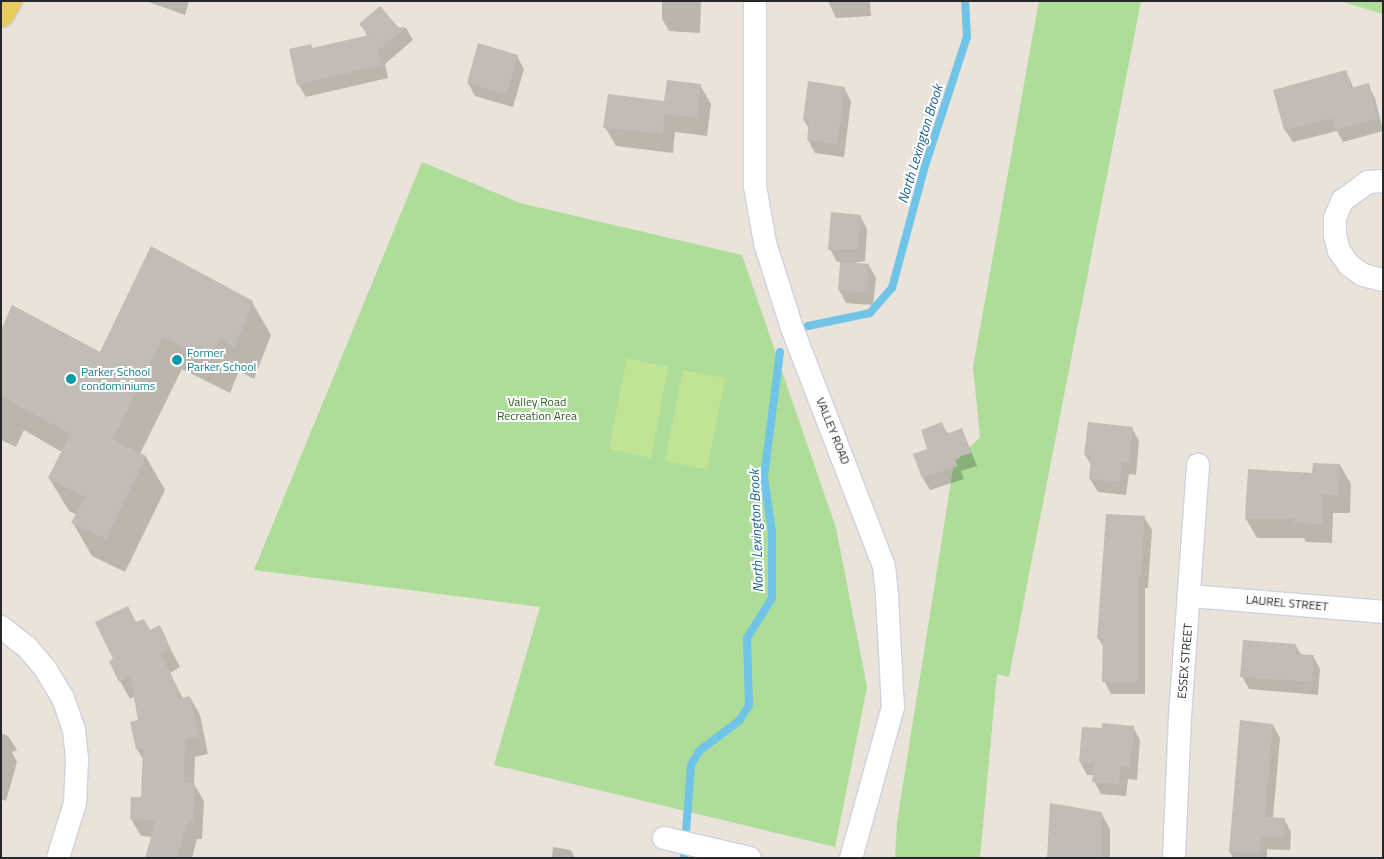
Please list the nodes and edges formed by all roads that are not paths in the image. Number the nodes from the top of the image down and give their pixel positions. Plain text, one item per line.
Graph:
1 (8, 1) edge
2 (755, 1) edge
3 (1, 13) edge
4 (1383, 181) edge
5 (1383, 280) edge
6 (1198, 465) dead end
7 (1190, 596) junction
8 (1383, 612) edge
9 (1, 627) edge
10 (664, 838) dead end
11 (58, 858) edge
12 (750, 858) edge
13 (851, 858) edge
14 (1174, 858) edge

1 - 3 main road
2 - 13 street, VALLEY ROAD
4 - 5 street
6 - 7 street, ESSEX STREET
7 - 8 street, LAUREL STREET
7 - 14 street, ESSEX STREET
9 - 11 street
10 - 12 street

